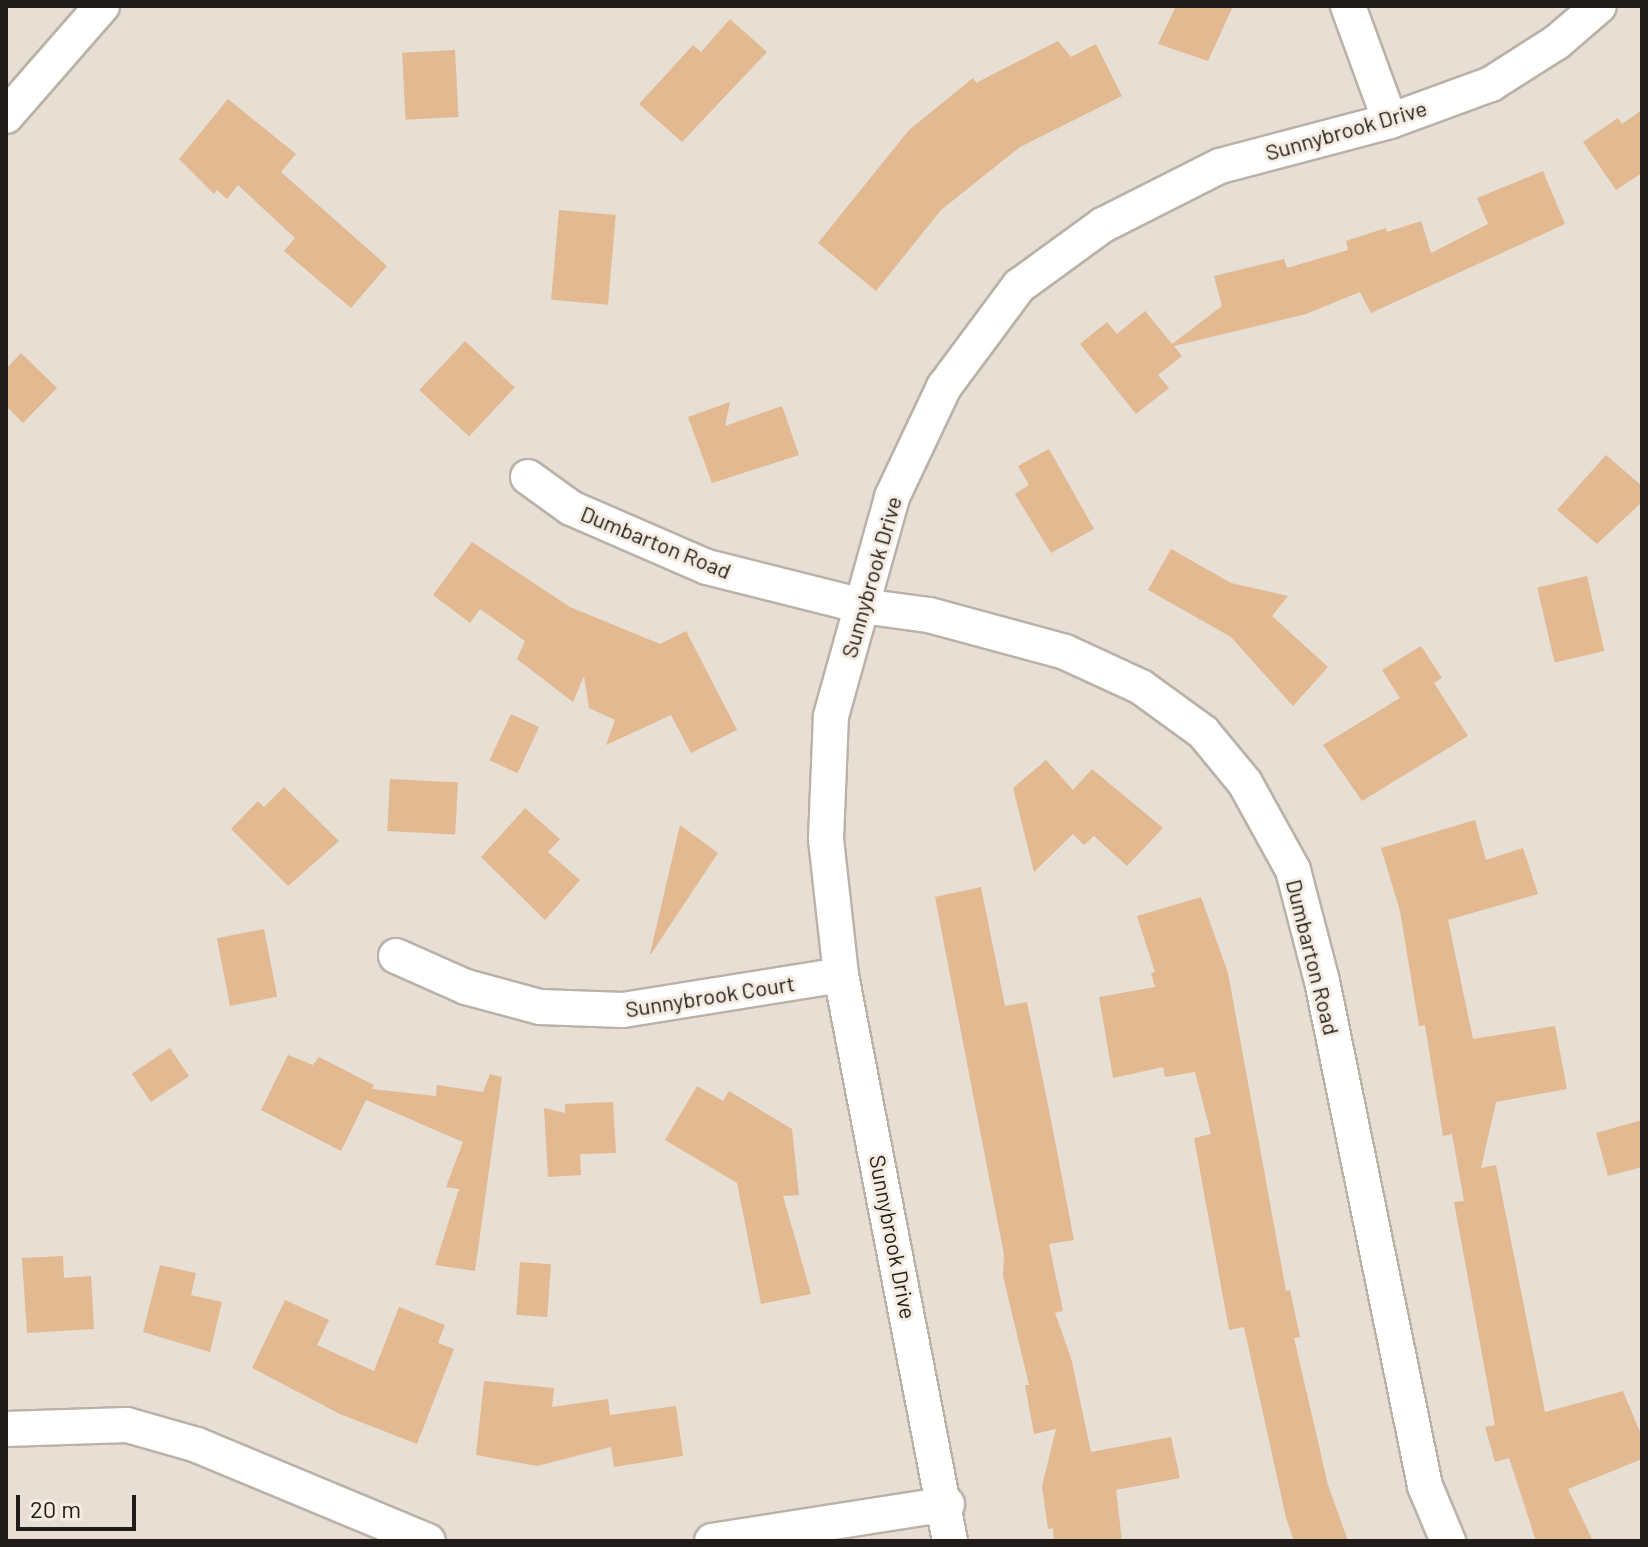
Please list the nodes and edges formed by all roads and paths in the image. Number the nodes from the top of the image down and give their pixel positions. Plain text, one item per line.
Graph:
1 (102, 6) edge
2 (1348, 6) edge
3 (1599, 6) edge
4 (6, 116) edge
5 (1390, 121) junction
6 (528, 477) dead end
7 (862, 606) junction
8 (396, 956) dead end
9 (841, 975) junction
10 (6, 1429) edge
11 (947, 1504) junction
12 (428, 1541) edge
13 (712, 1541) edge
14 (950, 1541) edge
15 (1448, 1541) edge

1 - 4 street
2 - 5 street
3 - 5 street, Sunnybrook Drive
5 - 7 street, Sunnybrook Drive
6 - 7 street, Dumbarton Road
7 - 9 street, Sunnybrook Drive
7 - 15 street, Dumbarton Road
8 - 9 street, Sunnybrook Court
9 - 11 street, Sunnybrook Drive
10 - 12 street
11 - 13 street
11 - 14 street, Sunnybrook Drive

